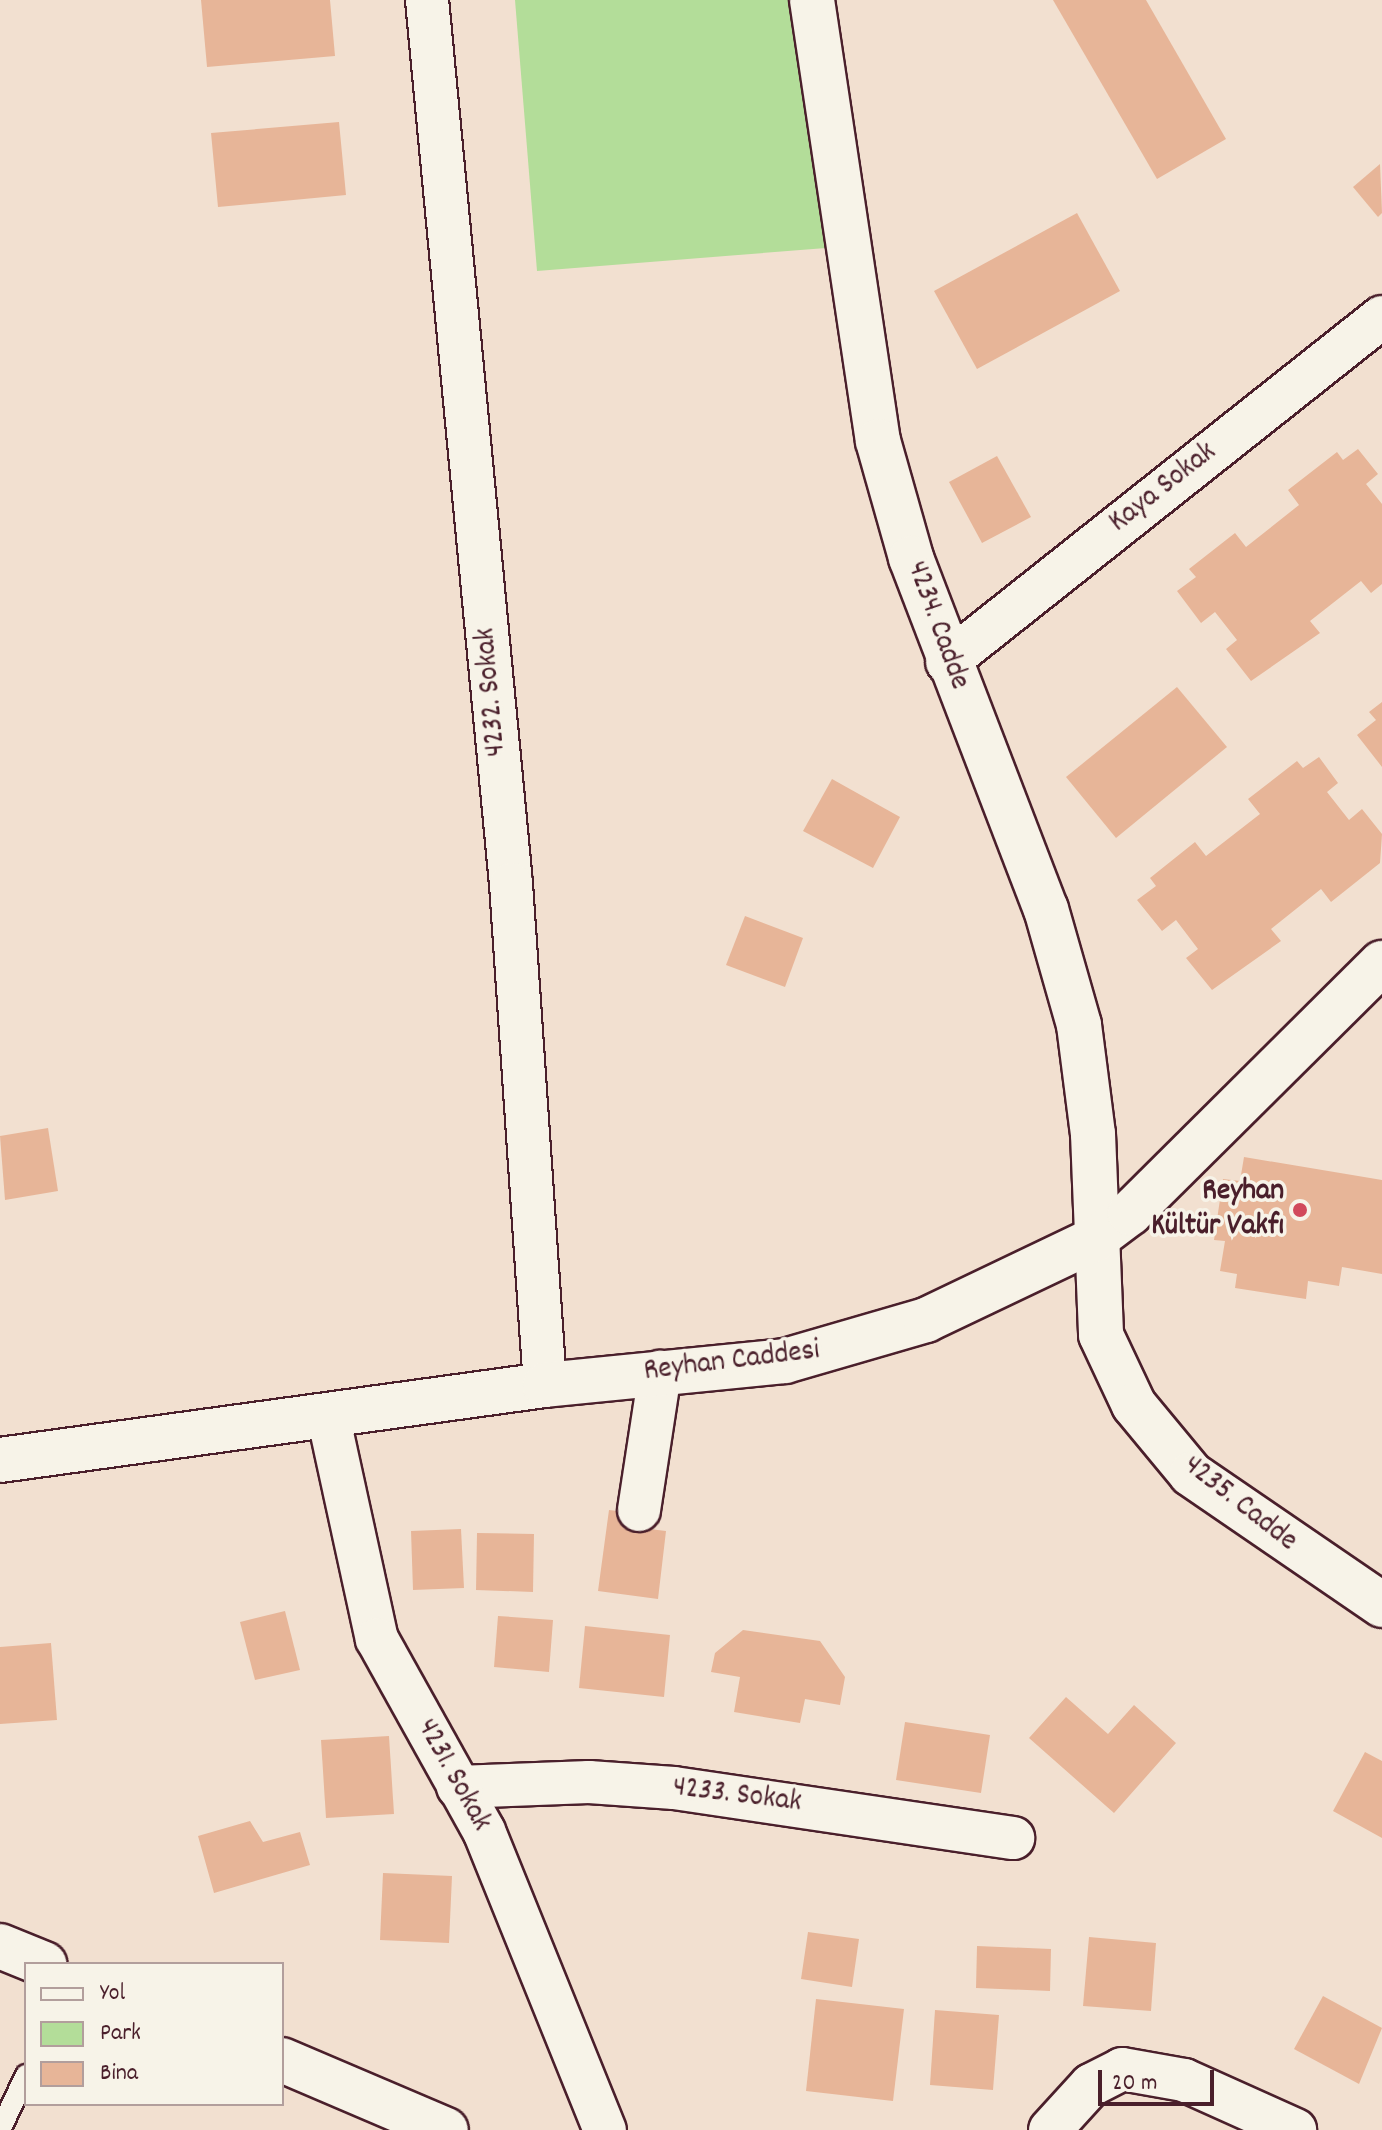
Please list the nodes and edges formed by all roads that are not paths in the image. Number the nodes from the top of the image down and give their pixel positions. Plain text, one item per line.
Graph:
1 (427, 0) edge
2 (812, 0) edge
3 (1382, 317) edge
4 (947, 662) junction
5 (1382, 963) edge
6 (1094, 1240) junction
7 (660, 1372) junction
8 (545, 1385) junction
9 (328, 1415) junction
10 (0, 1460) edge
11 (639, 1510) dead end
12 (1382, 1605) edge
13 (458, 1787) junction
14 (1013, 1838) dead end
15 (284, 2061) edge
16 (24, 2079) edge
17 (0, 2130) edge
18 (446, 2130) edge
19 (605, 2130) edge
20 (1050, 2130) edge
21 (1295, 2130) edge

1 - 8 street, 4232. Sokak
2 - 4 street, 4234. Cadde
3 - 4 street, Kaya Sokak
4 - 6 street, 4234. Cadde
5 - 6 street, Reyhan Caddesi
6 - 7 street, Reyhan Caddesi
6 - 12 street, 4235. Cadde
7 - 8 street, Reyhan Caddesi
7 - 11 street
8 - 9 street, Reyhan Caddesi
9 - 10 street, Reyhan Caddesi
9 - 13 street, 4231. Sokak
13 - 14 street, 4233. Sokak
13 - 19 street, 4231. Sokak
15 - 18 street
16 - 17 lane
20 - 21 street

